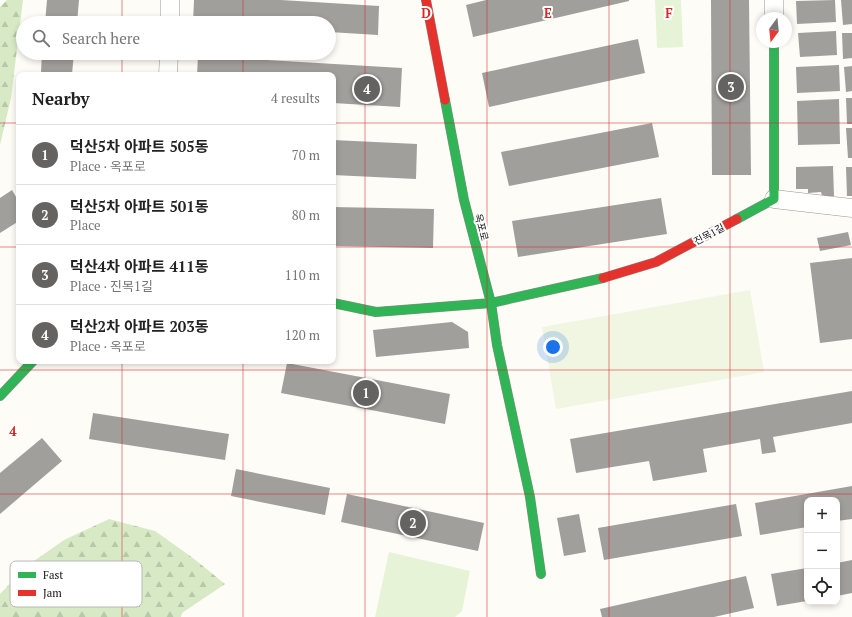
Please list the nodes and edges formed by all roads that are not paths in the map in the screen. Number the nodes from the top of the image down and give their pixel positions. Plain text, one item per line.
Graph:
1 (170, 0) edge
2 (426, 0) edge
3 (774, 0) edge
4 (774, 12) edge
5 (170, 16) edge
6 (774, 48) edge
7 (169, 60) edge
8 (168, 72) edge
9 (774, 199) junction
10 (852, 208) edge
11 (491, 303) junction
12 (336, 304) edge
13 (30, 364) edge
14 (0, 396) edge
15 (541, 574) dead end

1 - 5 street
2 - 11 street, 옥포로
3 - 4 street
6 - 9 street
7 - 8 street
9 - 10 street
9 - 11 street, 진목1길
11 - 12 street
11 - 15 street, 옥포로
13 - 14 street

